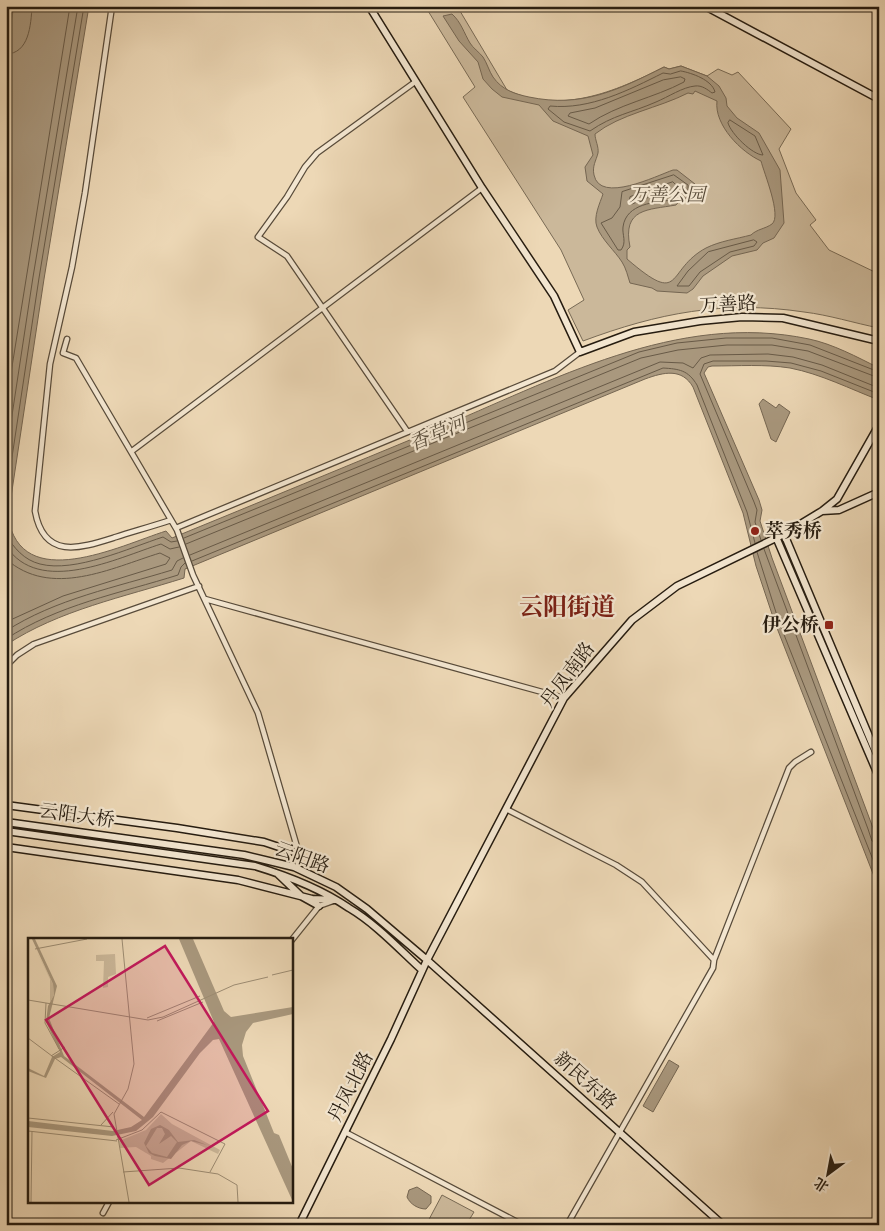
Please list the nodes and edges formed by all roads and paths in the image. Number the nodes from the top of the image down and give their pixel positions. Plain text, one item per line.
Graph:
1 (112, 6) edge
2 (370, 6) edge
3 (705, 6) edge
4 (415, 82) junction
5 (879, 99) edge
6 (482, 188) junction
7 (322, 307) junction
8 (67, 339) dead end
9 (879, 341) edge
10 (580, 352) junction
11 (879, 425) edge
12 (407, 431) junction
13 (132, 450) junction
14 (879, 492) edge
15 (822, 511) junction
16 (171, 520) junction
17 (176, 529) junction
18 (784, 534) junction
19 (776, 537) junction
20 (199, 586) junction
21 (205, 599) junction
22 (6, 666) edge
23 (564, 698) junction
24 (811, 752) dead end
25 (879, 760) edge
26 (879, 777) edge
27 (6, 805) edge
28 (506, 809) junction
29 (6, 822) edge
30 (6, 832) edge
31 (143, 840) joint
32 (6, 847) edge
33 (140, 850) joint
34 (297, 853) junction
35 (298, 869) junction
36 (278, 873) junction
37 (301, 896) junction
38 (336, 900) junction
39 (318, 906) junction
40 (292, 940) edge
41 (427, 960) junction
42 (714, 960) junction
43 (422, 970) junction
44 (345, 1132) junction
45 (619, 1132) junction
46 (108, 1204) edge
47 (103, 1213) dead end
48 (299, 1225) edge
49 (523, 1225) edge
50 (567, 1225) edge
51 (723, 1225) edge

1 - 16 street
2 - 4 street
3 - 5 street
4 - 6 street
4 - 7 street
6 - 7 street
6 - 10 street
7 - 12 street
7 - 13 street
8 - 13 street
9 - 10 street, 万善路
10 - 12 street
11 - 15 street, 丹凤南路
12 - 17 street
13 - 16 street
14 - 15 street
15 - 18 street, 丹凤南路
16 - 17 street
17 - 20 street
18 - 19 street, 丹凤南路
18 - 25 street
19 - 23 street, 丹凤南路
19 - 26 street
20 - 21 street
20 - 22 street
21 - 23 street
21 - 34 street
23 - 28 street, 丹凤南路
24 - 42 street
27 - 34 street
28 - 41 street, 丹凤南路
28 - 42 street
29 - 31 street, 云阳大桥
30 - 33 street, 云阳大桥
31 - 35 street, 云阳路
32 - 37 street
33 - 36 street, 云阳路
34 - 35 street
35 - 41 street, 云阳路
36 - 37 street
36 - 38 street, 云阳路
37 - 38 street
37 - 39 street
38 - 39 street
38 - 43 street, 云阳路
39 - 40 street
41 - 43 street, 丹凤北路
41 - 45 street, 新民东路
42 - 45 street
43 - 44 street, 丹凤北路
44 - 48 street, 丹凤北路
44 - 49 street
45 - 50 street
45 - 51 street, 新民东路
46 - 47 street

